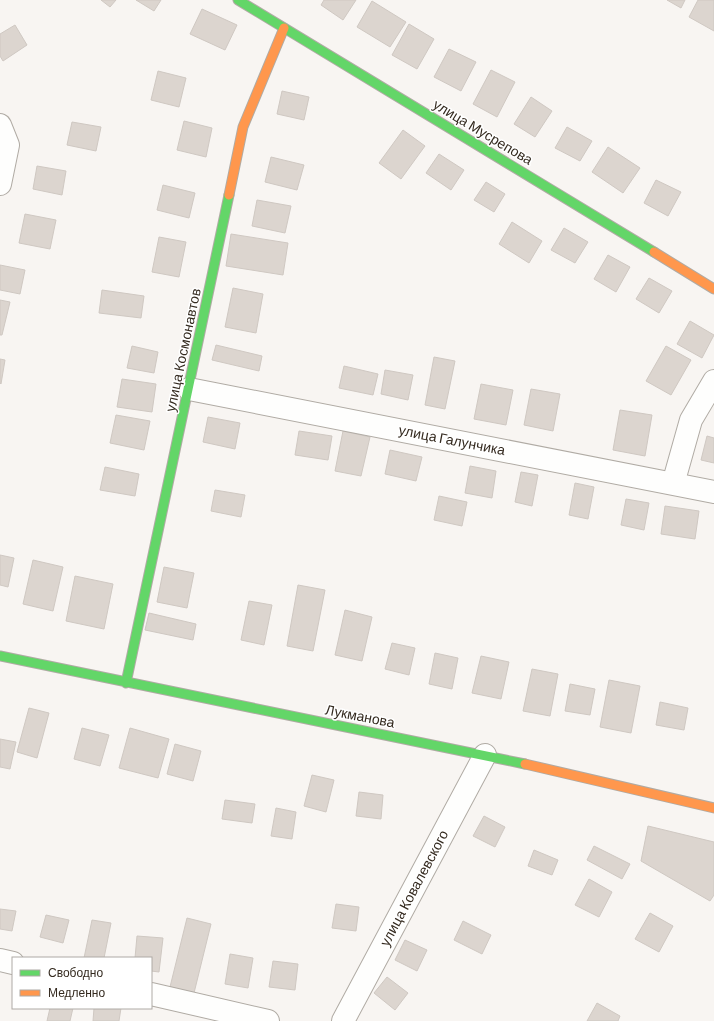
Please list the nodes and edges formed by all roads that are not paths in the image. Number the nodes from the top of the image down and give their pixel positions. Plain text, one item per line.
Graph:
1 (238, 0) edge
2 (284, 28) junction
3 (0, 125) edge
4 (0, 184) edge
5 (714, 289) edge
6 (714, 381) edge
7 (189, 389) junction
8 (673, 484) junction
9 (714, 492) edge
10 (0, 656) edge
11 (126, 683) junction
12 (485, 755) junction
13 (714, 808) edge
14 (0, 960) edge
15 (12, 962) edge
16 (152, 994) edge
17 (268, 1021) edge
18 (343, 1021) edge

1 - 2 street, улица Мусрепова
2 - 5 street, улица Мусрепова
2 - 7 street, улица Космонавтов
3 - 4 street
6 - 8 street
7 - 8 street, улица Галунчика
7 - 11 street, улица Космонавтов
8 - 9 street, улица Галунчика
10 - 11 street, Лукманова
11 - 12 street, Лукманова
12 - 13 street, Лукманова
12 - 18 street, улица Ковалевского
14 - 15 street
16 - 17 street

